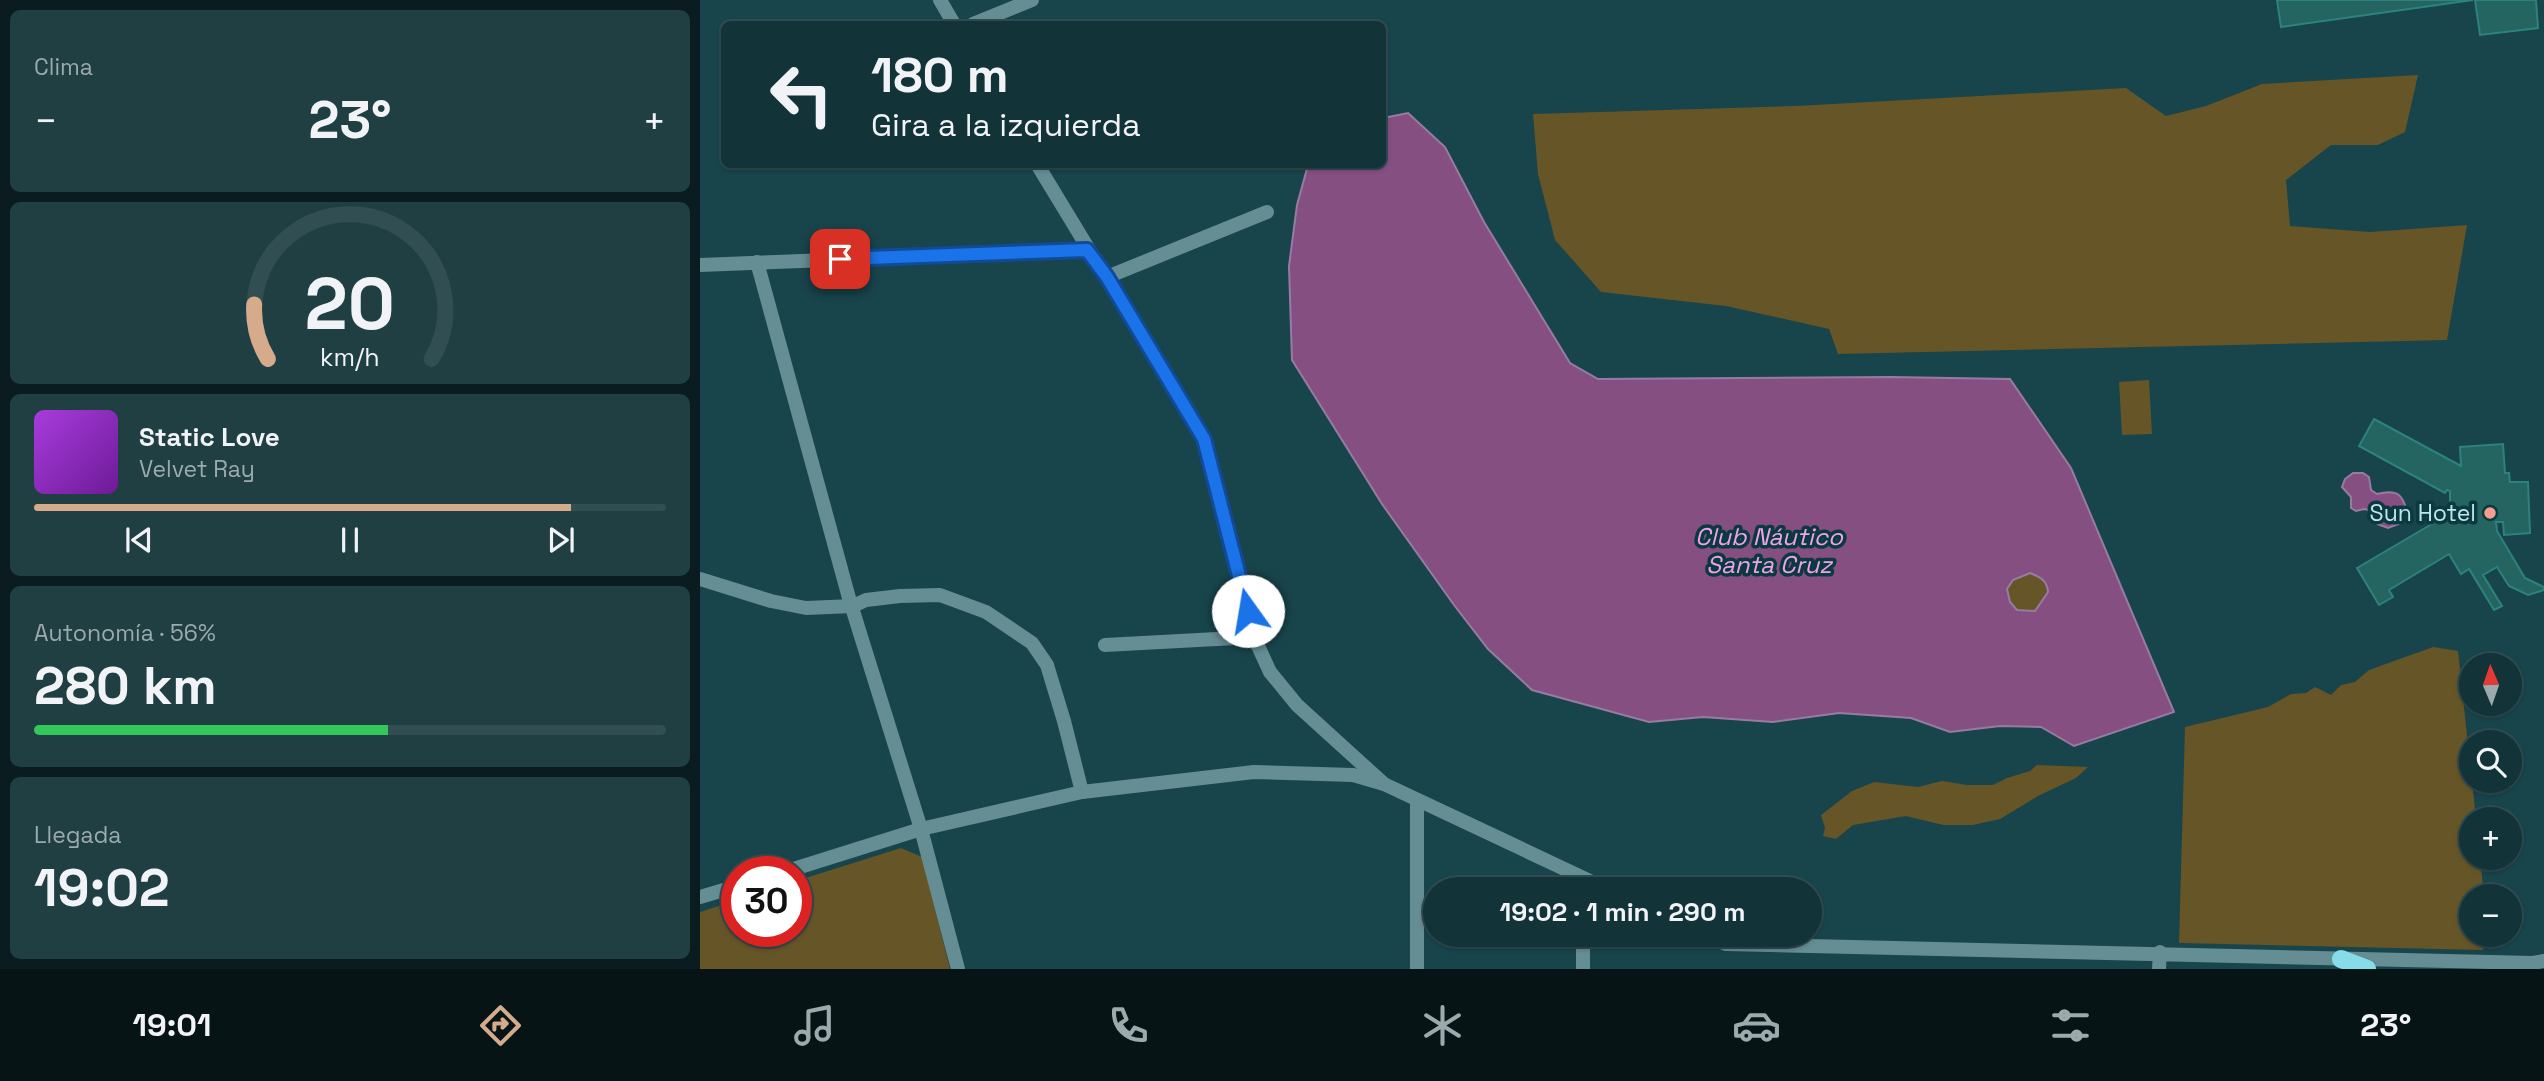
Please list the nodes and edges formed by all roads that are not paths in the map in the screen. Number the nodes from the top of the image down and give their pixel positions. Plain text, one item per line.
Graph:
1 (940, 0) edge
2 (1032, 0) edge
3 (952, 21) edge
4 (980, 21) edge
5 (1039, 168) edge
6 (1266, 212) dead end
7 (1087, 250) junction
8 (757, 262) junction
9 (700, 265) edge
10 (1107, 277) junction
11 (701, 580) edge
12 (853, 606) junction
13 (1254, 637) junction
14 (1105, 645) dead end
15 (1384, 784) junction
16 (1082, 792) junction
17 (1418, 800) junction
18 (921, 829) junction
19 (812, 863) edge
20 (1570, 877) edge
21 (721, 891) edge
22 (700, 897) edge
23 (1822, 946) edge
24 (1583, 947) edge
25 (2160, 952) junction
26 (2340, 959) junction
27 (2544, 961) edge
28 (958, 969) edge
29 (1417, 969) edge
30 (1583, 969) edge
31 (2159, 969) edge
32 (2367, 969) edge

1 - 3 street
2 - 4 street
5 - 7 street
6 - 10 street
7 - 8 street
7 - 10 street
8 - 9 street
8 - 12 street
10 - 13 street
11 - 12 street
12 - 16 street
12 - 18 street
13 - 14 street
13 - 15 street
15 - 16 street
15 - 17 street
16 - 18 street
17 - 20 street
17 - 29 street
18 - 19 street
18 - 28 street
21 - 22 street
23 - 25 street
24 - 30 street
25 - 26 street
25 - 31 street
26 - 27 street
26 - 32 main road

